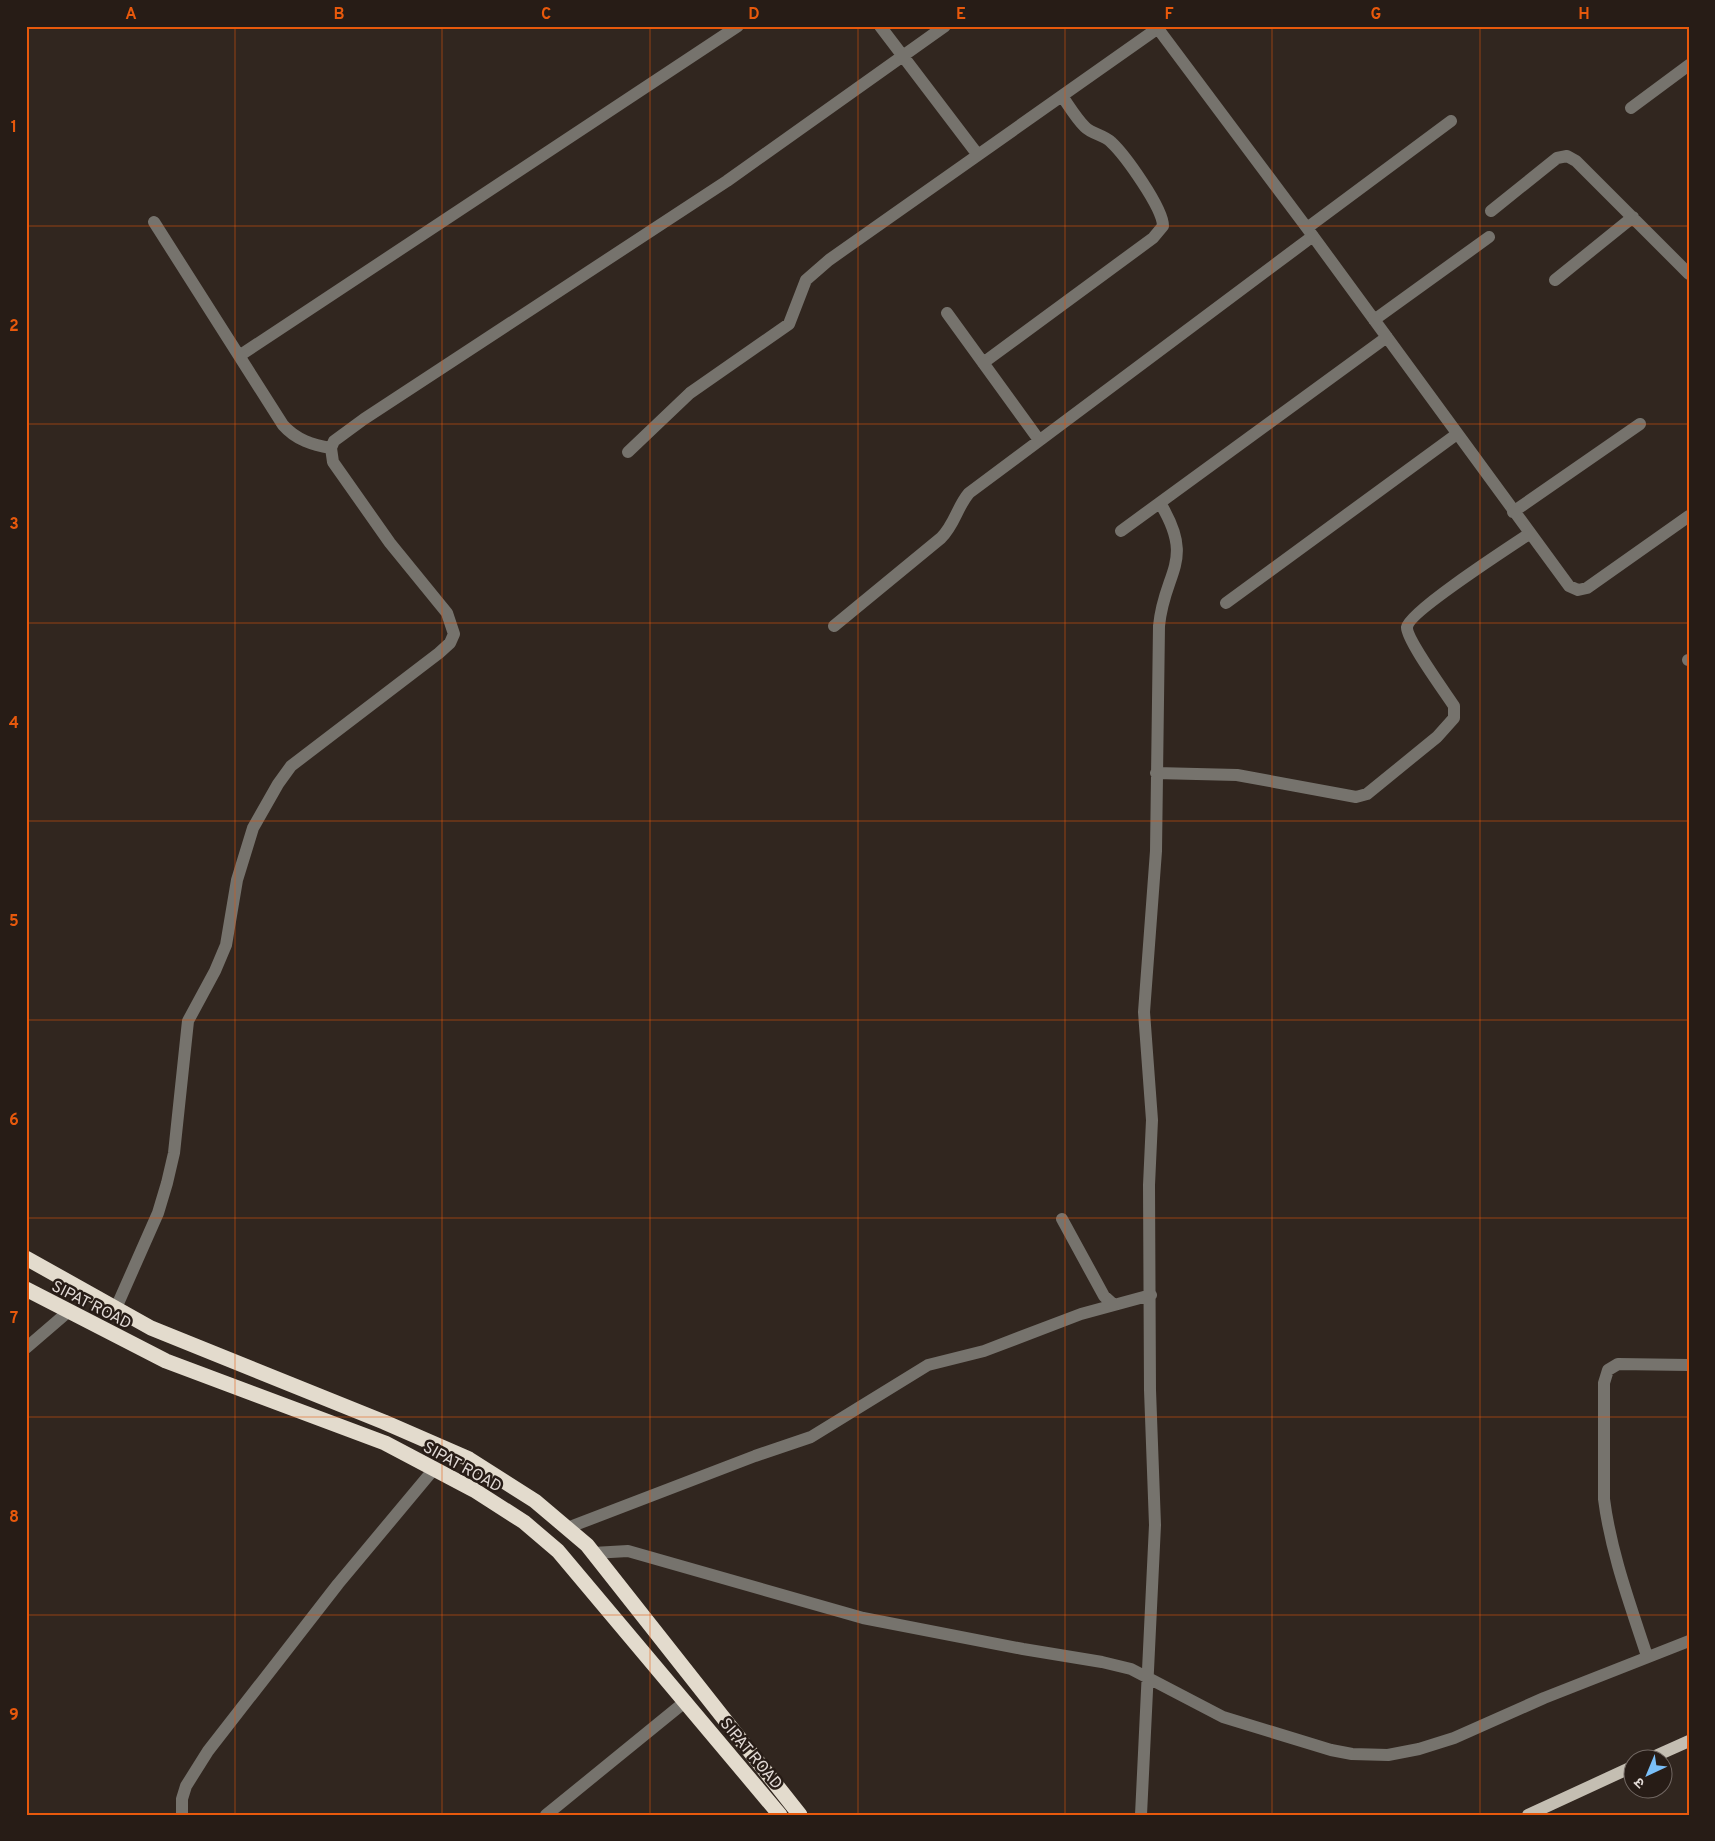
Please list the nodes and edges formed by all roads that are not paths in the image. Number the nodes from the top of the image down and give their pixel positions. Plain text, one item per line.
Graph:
1 (738, 26) edge
2 (880, 26) edge
3 (945, 26) edge
4 (1158, 27) edge
5 (903, 57) junction
6 (1689, 65) edge
7 (1062, 96) junction
8 (1630, 108) dead end
9 (1451, 121) dead end
10 (978, 155) junction
11 (1491, 211) dead end
12 (1633, 217) junction
13 (154, 222) dead end
14 (1310, 232) junction
15 (1489, 237) dead end
16 (1689, 274) edge
17 (1555, 280) dead end
18 (947, 312) dead end
19 (1374, 320) junction
20 (1387, 336) junction
21 (239, 356) junction
22 (983, 363) junction
23 (1640, 424) dead end
24 (1457, 434) junction
25 (1039, 440) junction
26 (332, 448) junction
27 (628, 452) dead end
28 (1160, 503) junction
29 (1513, 512) junction
30 (1689, 516) edge
31 (1122, 531) dead end
32 (1529, 534) junction
33 (1226, 603) dead end
34 (834, 626) dead end
35 (1156, 773) junction
36 (1062, 1219) dead end
37 (26, 1258) edge
38 (26, 1290) edge
39 (1151, 1296) junction
40 (1114, 1305) junction
41 (116, 1308) junction
42 (69, 1311) junction
43 (26, 1348) edge
44 (1689, 1365) edge
45 (434, 1469) junction
46 (567, 1528) junction
47 (594, 1554) junction
48 (1689, 1641) edge
49 (1647, 1656) junction
50 (1146, 1676) junction
51 (686, 1701) junction
52 (1689, 1742) edge
53 (1672, 1749) edge
54 (1622, 1772) edge
55 (182, 1815) edge
56 (546, 1815) edge
57 (780, 1815) edge
58 (800, 1815) edge
59 (1141, 1815) edge
60 (1528, 1815) edge

1 - 21 street
2 - 5 street
3 - 5 street
4 - 7 street
4 - 14 street
5 - 10 street
5 - 26 street
6 - 8 street
7 - 10 street
7 - 22 street
9 - 14 street
10 - 27 street
11 - 12 street
12 - 16 street
12 - 17 street
13 - 21 street
14 - 19 street
14 - 25 street
15 - 19 street
18 - 22 street
19 - 20 street
20 - 24 street
20 - 28 street
21 - 26 street
22 - 25 street
23 - 29 street
24 - 29 street
24 - 33 street
25 - 34 street
26 - 41 street
28 - 31 street
28 - 35 street
29 - 32 street
30 - 32 street
32 - 35 street
35 - 39 street
36 - 40 street
37 - 41 highway
38 - 42 highway, SIPAT ROAD
39 - 40 street
39 - 50 street
40 - 46 street
41 - 46 highway
42 - 43 street
42 - 45 highway, SIPAT ROAD
44 - 49 street
45 - 51 highway, SIPAT ROAD
45 - 55 street
46 - 47 highway
47 - 50 street
47 - 58 highway
48 - 49 street
49 - 50 street
50 - 59 street
51 - 56 street
51 - 57 highway, SIPAT ROAD
52 - 53 main road
54 - 60 main road

